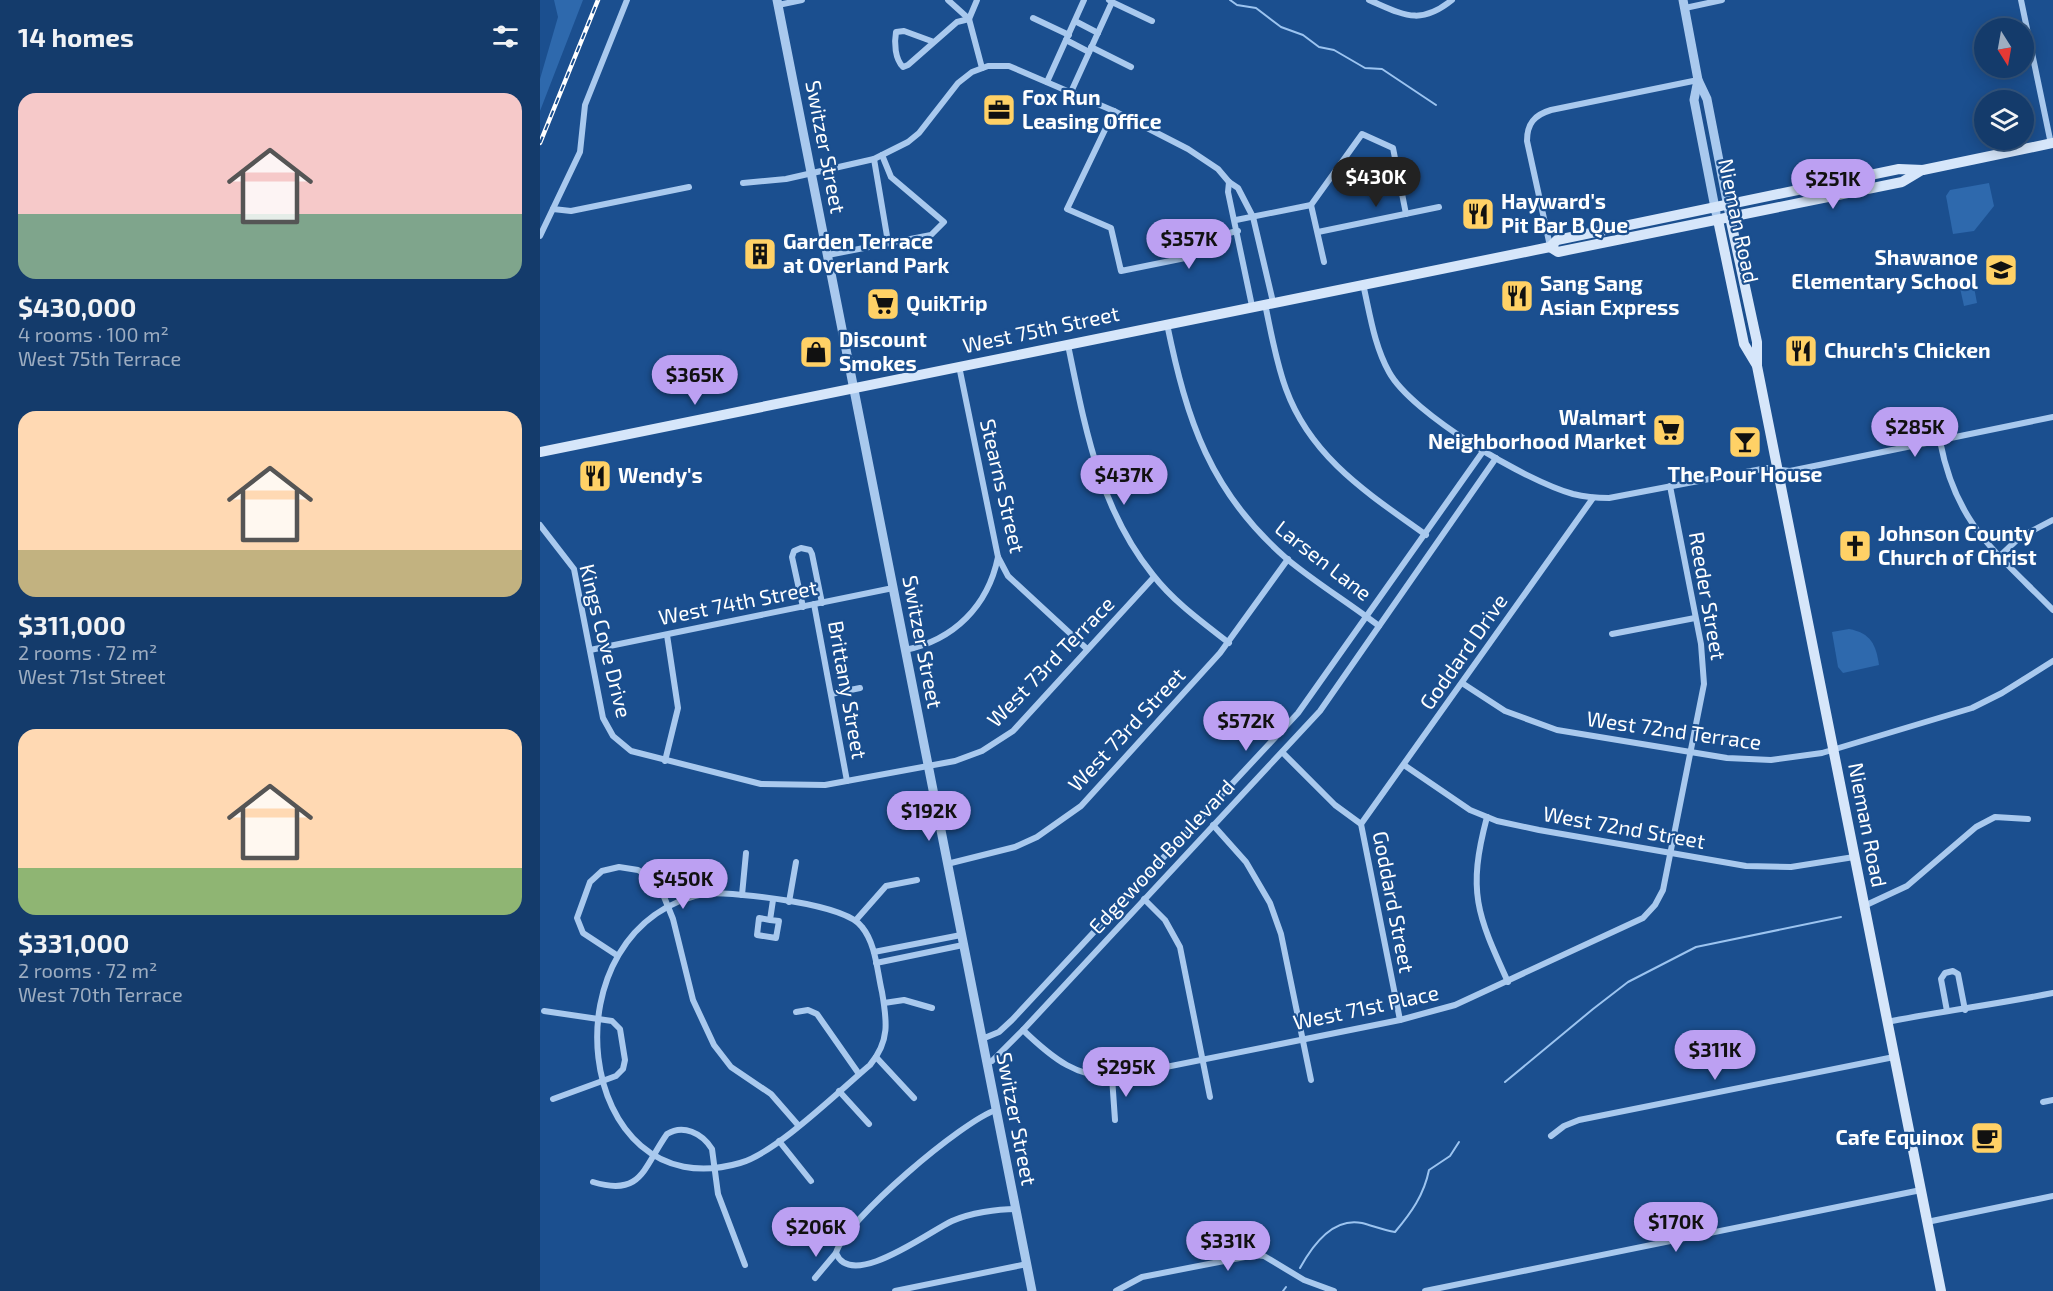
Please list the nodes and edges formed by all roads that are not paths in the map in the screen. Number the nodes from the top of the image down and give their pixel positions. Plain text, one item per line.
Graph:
1 (627, 0) edge
2 (802, 0) edge
3 (948, 0) edge
4 (977, 0) edge
5 (1084, 0) edge
6 (1369, 0) edge
7 (1452, 0) edge
8 (1722, 0) edge
9 (2021, 0) edge
10 (1111, 1) edge
11 (777, 2) edge
12 (1684, 4) edge
13 (1033, 18) dead end
14 (969, 19) junction
15 (1075, 21) junction
16 (1152, 21) dead end
17 (1098, 33) junction
18 (1067, 37) junction
19 (934, 42) junction
20 (1090, 50) junction
21 (1131, 67) dead end
22 (982, 68) junction
23 (1698, 80) junction
24 (1047, 82) junction
25 (1071, 92) junction
26 (1114, 111) junction
27 (2052, 144) edge
28 (882, 155) junction
29 (874, 159) junction
30 (1923, 170) junction
31 (811, 173) junction
32 (1229, 182) junction
33 (743, 183) dead end
34 (689, 187) dead end
35 (1311, 204) junction
36 (1728, 204) junction
37 (1439, 207) dead end
38 (1715, 207) junction
39 (553, 209) junction
40 (1406, 214) junction
41 (1253, 217) junction
42 (1730, 217) junction
43 (1236, 220) junction
44 (1718, 220) junction
45 (1238, 231) junction
46 (1318, 232) junction
47 (540, 236) edge
48 (888, 242) junction
49 (1550, 247) junction
50 (828, 255) junction
51 (1324, 262) dead end
52 (1363, 284) junction
53 (1269, 303) junction
54 (1252, 306) junction
55 (1167, 324) junction
56 (1068, 344) junction
57 (959, 366) junction
58 (1757, 366) junction
59 (855, 388) junction
60 (2053, 417) edge
61 (1940, 441) junction
62 (1484, 450) junction
63 (540, 452) edge
64 (1496, 458) junction
65 (1778, 468) junction
66 (1670, 486) junction
67 (1593, 498) junction
68 (2053, 520) edge
69 (540, 525) edge
70 (1426, 535) junction
71 (998, 556) junction
72 (2000, 556) junction
73 (1288, 559) junction
74 (1154, 577) junction
75 (893, 588) junction
76 (822, 603) junction
77 (814, 604) junction
78 (803, 607) junction
79 (2053, 610) edge
80 (1368, 617) junction
81 (1695, 618) junction
82 (1379, 626) junction
83 (666, 634) junction
84 (1612, 634) dead end
85 (1228, 643) junction
86 (1087, 649) junction
87 (590, 650) junction
88 (905, 650) junction
89 (2053, 661) edge
90 (1462, 683) junction
91 (860, 688) dead end
92 (831, 694) junction
93 (1833, 750) junction
94 (1282, 753) junction
95 (1691, 753) junction
96 (665, 761) junction
97 (1404, 765) junction
98 (928, 766) junction
99 (847, 781) junction
100 (1486, 817) junction
101 (2028, 819) dead end
102 (1361, 824) junction
103 (1213, 825) junction
104 (746, 853) dead end
105 (1671, 853) junction
106 (1854, 857) junction
107 (795, 861) dead end
108 (947, 864) junction
109 (917, 880) dead end
110 (742, 895) junction
111 (1144, 899) junction
112 (773, 900) junction
113 (789, 902) junction
114 (668, 904) junction
115 (1864, 907) junction
116 (770, 920) dead end
117 (856, 920) junction
118 (961, 935) junction
119 (963, 945) junction
120 (874, 952) junction
121 (615, 954) junction
122 (876, 963) junction
123 (1508, 982) junction
124 (2053, 993) edge
125 (884, 1003) junction
126 (932, 1008) dead end
127 (1965, 1010) junction
128 (544, 1011) dead end
129 (1947, 1011) junction
130 (796, 1012) dead end
131 (593, 1017) junction
132 (1400, 1020) junction
133 (1887, 1022) junction
134 (1023, 1030) junction
135 (982, 1039) junction
136 (1303, 1039) junction
137 (876, 1057) junction
138 (1894, 1057) junction
139 (1204, 1059) junction
140 (987, 1063) junction
141 (859, 1074) junction
142 (1112, 1077) junction
143 (1311, 1080) dead end
144 (600, 1082) junction
145 (839, 1091) junction
146 (914, 1098) dead end
147 (1210, 1098) dead end
148 (553, 1099) dead end
149 (2053, 1100) edge
150 (2043, 1102) dead end
151 (996, 1110) junction
152 (1115, 1120) dead end
153 (869, 1124) dead end
154 (798, 1125) junction
155 (1551, 1136) dead end
156 (779, 1141) junction
157 (654, 1154) junction
158 (715, 1168) junction
159 (811, 1180) dead end
160 (593, 1182) dead end
161 (1921, 1190) junction
162 (2053, 1196) edge
163 (1016, 1209) junction
164 (1927, 1222) junction
165 (836, 1252) junction
166 (1027, 1264) junction
167 (745, 1265) dead end
168 (815, 1278) dead end
169 (895, 1291) edge
170 (1032, 1291) edge
171 (1116, 1291) edge
172 (1334, 1291) edge
173 (1425, 1291) edge
174 (1941, 1291) edge

1 - 39 street
2 - 11 street
3 - 14 street
4 - 14 street
5 - 15 street
6 - 7 street
8 - 12 street
9 - 27 street
10 - 16 street
10 - 17 street
11 - 31 street, Switzer Street
12 - 23 street, Nieman Road
13 - 18 street
14 - 19 street
14 - 22 street
15 - 17 street
15 - 18 street
17 - 20 street
18 - 20 street
18 - 24 street
19 - 19 street
20 - 21 street
20 - 25 street
22 - 24 street
22 - 28 street
23 - 36 street, Nieman Road
23 - 38 street, Nieman Road
23 - 49 street
24 - 25 street
25 - 26 street
26 - 32 street
26 - 45 street
27 - 30 main road, West 75th Street
28 - 29 street
28 - 48 street
29 - 31 street
29 - 48 street
30 - 36 main road, West 75th Street
30 - 42 main road, West 75th Street
31 - 33 street
31 - 50 street, Switzer Street
32 - 41 street
32 - 43 street
34 - 39 street
35 - 40 street
35 - 41 street
35 - 46 street
36 - 38 main road, West 75th Street
36 - 42 street, Nieman Road
37 - 40 street
38 - 44 street, Nieman Road
38 - 49 main road, West 75th Street
39 - 47 street
40 - 46 street
41 - 43 street
41 - 53 street
42 - 44 main road, West 75th Street
42 - 58 main road, Nieman Road
43 - 45 street
44 - 49 main road, West 75th Street
44 - 58 main road, Nieman Road
45 - 54 street
46 - 51 street
48 - 50 street
49 - 52 main road, West 75th Street
50 - 59 street, Switzer Street
52 - 53 main road, West 75th Street
52 - 62 street
53 - 54 main road, West 75th Street
53 - 70 street
54 - 55 main road, West 75th Street
55 - 56 main road, West 75th Street
55 - 73 street, Larsen Lane
56 - 57 main road, West 75th Street
56 - 74 street
57 - 59 main road, West 75th Street
57 - 71 street, Stearns Street
58 - 65 main road, Nieman Road
59 - 63 main road, West 75th Street
59 - 75 street, Switzer Street
60 - 61 street
61 - 65 street
61 - 72 street
62 - 64 street
62 - 70 street, Edgewood Boulevard
64 - 67 street
64 - 82 street, Edgewood Boulevard
65 - 66 street
65 - 93 main road, Nieman Road
66 - 67 street
66 - 81 street, Reeder Street
67 - 90 street, Goddard Drive
68 - 72 street
69 - 87 street, Kings Cove Drive
70 - 80 street, Edgewood Boulevard
71 - 86 street, Stearns Street
71 - 88 street
72 - 79 street
73 - 80 street, Larsen Lane
73 - 85 street, West 73rd Street
74 - 85 street
74 - 86 street, West 73rd Terrace
75 - 76 street, West 74th Street
75 - 88 street, Switzer Street
76 - 77 street, West 74th Street
76 - 78 street
77 - 78 street, West 74th Street
77 - 92 street, Brittany Street
78 - 83 street, West 74th Street
80 - 82 street, Larsen Lane
80 - 135 street, Edgewood Boulevard
81 - 84 street
81 - 95 street, Reeder Street
82 - 94 street, Edgewood Boulevard
83 - 87 street, West 74th Street
83 - 96 street
85 - 108 street, West 73rd Street
86 - 98 street, West 73rd Terrace
87 - 96 street, Kings Cove Drive
88 - 98 street, Switzer Street
89 - 93 street, West 72nd Terrace
90 - 95 street, West 72nd Terrace
90 - 97 street, Goddard Drive
91 - 92 street
92 - 99 street, Brittany Street
93 - 95 street, West 72nd Terrace
93 - 106 main road, Nieman Road
94 - 102 street, Goddard Street
94 - 103 street, Edgewood Boulevard
95 - 105 street, Reeder Street
96 - 99 street, Kings Cove Drive
97 - 100 street, West 72nd Street
97 - 102 street, Goddard Drive
98 - 99 street, Kings Cove Drive
98 - 108 street, Switzer Street
100 - 105 street, West 72nd Street
100 - 123 street
101 - 115 street
102 - 132 street, Goddard Street
103 - 111 street, Edgewood Boulevard
103 - 136 street
104 - 110 street
105 - 106 street, West 72nd Street
105 - 123 street, West 71st Place
106 - 115 main road, Nieman Road
107 - 113 street
108 - 118 street, Switzer Street
109 - 117 street
110 - 112 street
110 - 114 street
111 - 134 street, Edgewood Boulevard
111 - 139 street
112 - 113 street
112 - 116 street
113 - 117 street
114 - 121 street
114 - 121 street
114 - 154 street
115 - 133 main road, Nieman Road
117 - 120 street
118 - 119 street, Switzer Street
118 - 120 street
119 - 122 street
119 - 135 street, Switzer Street
120 - 122 street
121 - 131 street
122 - 125 street
123 - 132 street, West 71st Place
124 - 127 street
125 - 126 street
125 - 137 street
127 - 129 street
127 - 129 street
128 - 131 street
129 - 133 street
130 - 141 street
131 - 144 street
131 - 144 street
132 - 136 street, West 71st Place
133 - 138 main road, Nieman Road
134 - 140 street, Edgewood Boulevard
134 - 142 street, West 71st Place
135 - 140 street, Switzer Street
136 - 139 street, West 71st Place
136 - 143 street
137 - 141 street
137 - 146 street
138 - 155 street
138 - 161 main road, Nieman Road
139 - 142 street, West 71st Place
139 - 147 street
140 - 151 street, Switzer Street
141 - 145 street
142 - 152 street
144 - 148 street
144 - 157 street
145 - 153 street
145 - 154 street
149 - 150 street
151 - 163 street, Switzer Street
151 - 165 street
154 - 156 street
156 - 158 street
156 - 159 street
157 - 158 street
157 - 158 street
157 - 160 street
158 - 167 street
161 - 164 main road, Nieman Road
161 - 173 street
162 - 164 street
163 - 165 street
163 - 166 street, Switzer Street
164 - 174 main road, Nieman Road
165 - 168 street
166 - 169 street
166 - 170 street, Switzer Street
171 - 172 street

